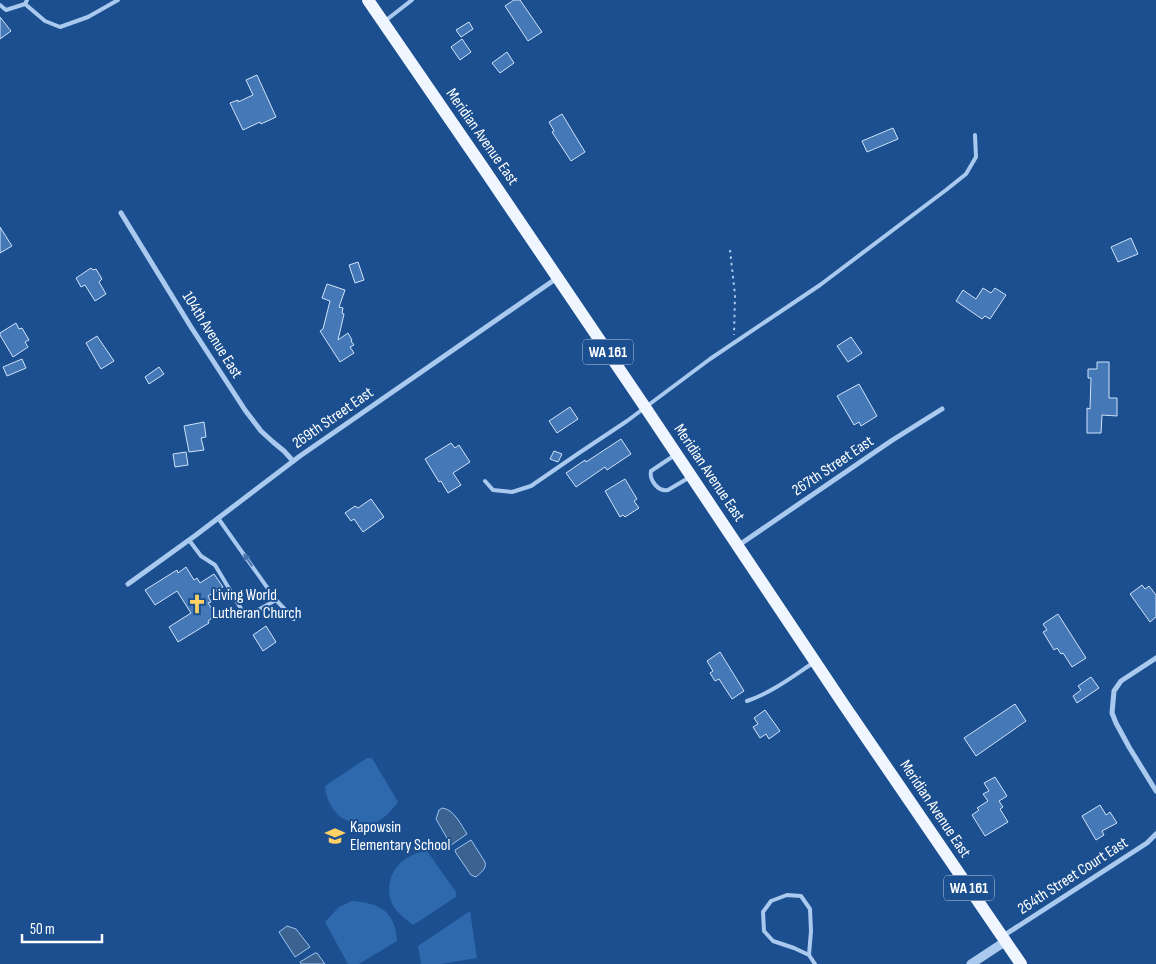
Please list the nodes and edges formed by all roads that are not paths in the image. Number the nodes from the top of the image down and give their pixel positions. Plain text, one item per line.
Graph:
1 (118, 0) edge
2 (368, 0) edge
3 (412, 0) edge
4 (26, 2) edge
5 (0, 5) edge
6 (384, 23) junction
7 (975, 135) dead end
8 (122, 213) dead end
9 (557, 278) junction
10 (645, 407) junction
11 (942, 409) dead end
12 (677, 454) junction
13 (293, 461) junction
14 (691, 476) junction
15 (485, 481) dead end
16 (218, 518) junction
17 (189, 540) junction
18 (738, 546) junction
19 (128, 584) dead end
20 (276, 600) junction
21 (294, 619) dead end
22 (1156, 658) edge
23 (815, 661) junction
24 (747, 701) dead end
25 (1156, 792) edge
26 (1156, 834) edge
27 (1004, 939) junction
28 (809, 956) junction
29 (814, 964) edge
30 (971, 964) edge
31 (1021, 964) edge

1 - 4 lane
2 - 6 main road, Meridian Avenue East / WA 161
3 - 6 lane
4 - 5 lane
6 - 9 main road, Meridian Avenue East / WA 161
7 - 10 lane
8 - 13 street, 104th Avenue East
9 - 10 main road, Meridian Avenue East / WA 161
9 - 13 street, 269th Street East
10 - 12 main road, Meridian Avenue East / WA 161
10 - 15 lane
11 - 18 street, 267th Street East
12 - 14 main road, Meridian Avenue East / WA 161
12 - 14 lane
13 - 16 street, 269th Street East
14 - 18 main road, Meridian Avenue East / WA 161
16 - 17 street, 269th Street East
20 -> 16 lane
17 - 19 street, 269th Street East
17 - 20 lane
18 - 23 main road, Meridian Avenue East / WA 161
20 - 21 lane
22 - 25 street
23 - 24 lane
23 - 27 main road, Meridian Avenue East / WA 161
26 - 27 street, 264th Street Court East
27 - 30 street
27 - 31 main road, Meridian Avenue East / WA 161
28 - 28 lane
28 - 29 lane

